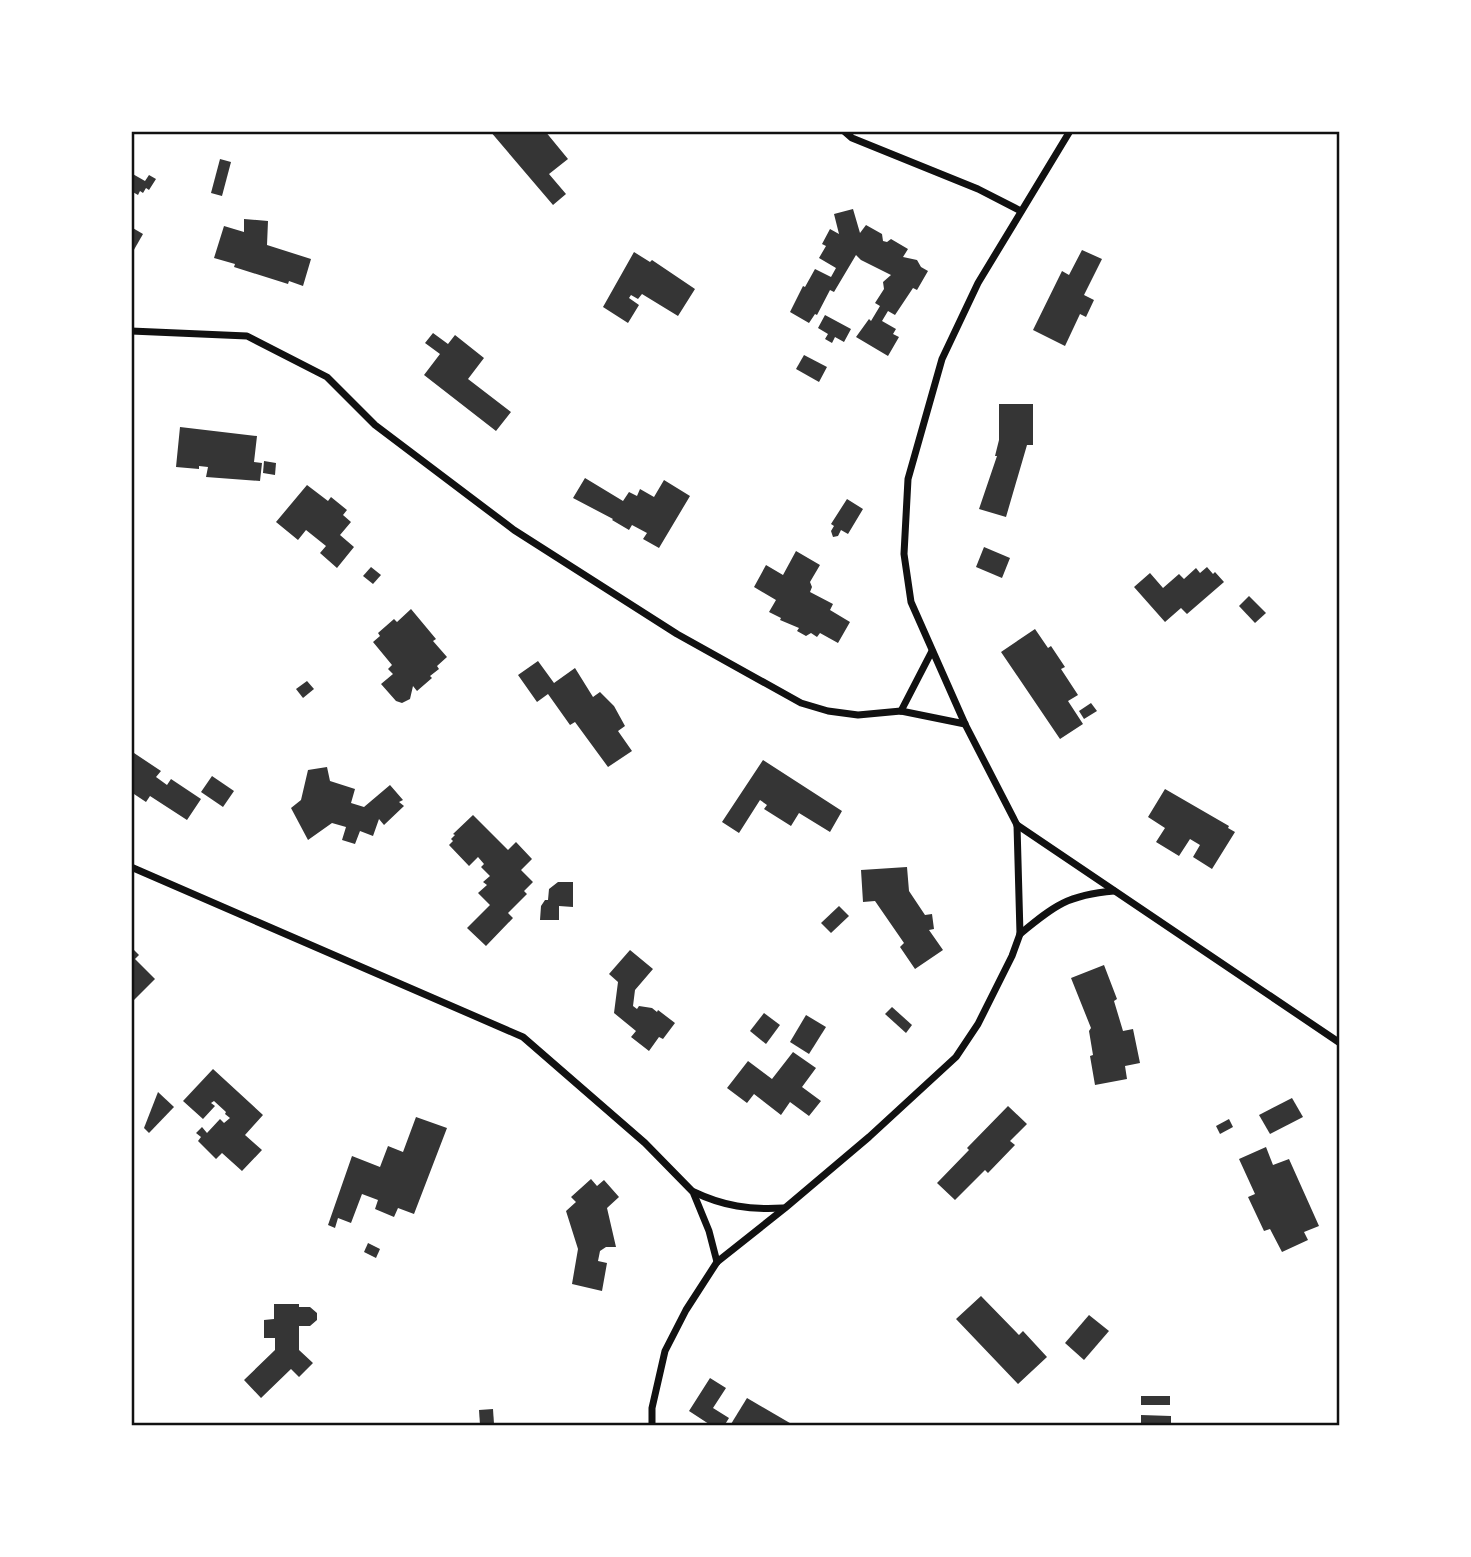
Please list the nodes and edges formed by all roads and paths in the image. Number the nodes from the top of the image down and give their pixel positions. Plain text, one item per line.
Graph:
1 (844, 131) edge
2 (1070, 131) edge
3 (1021, 211) junction
4 (131, 331) edge
5 (932, 651) junction
6 (901, 711) junction
7 (965, 724) junction
8 (1017, 825) junction
9 (131, 867) edge
10 (1114, 891) junction
11 (1020, 934) junction
12 (1340, 1043) edge
13 (693, 1192) junction
14 (785, 1208) junction
15 (717, 1262) junction
16 (652, 1426) edge

1 - 3 street
2 - 3 street
3 - 5 street
4 - 6 street
5 - 6 street
5 - 7 street
6 - 7 street
7 - 8 street
8 - 10 street
8 - 11 street
9 - 13 street
10 - 11 street
10 - 12 street
11 - 14 street
13 - 14 street
13 - 15 street
14 - 15 street
15 - 16 street

